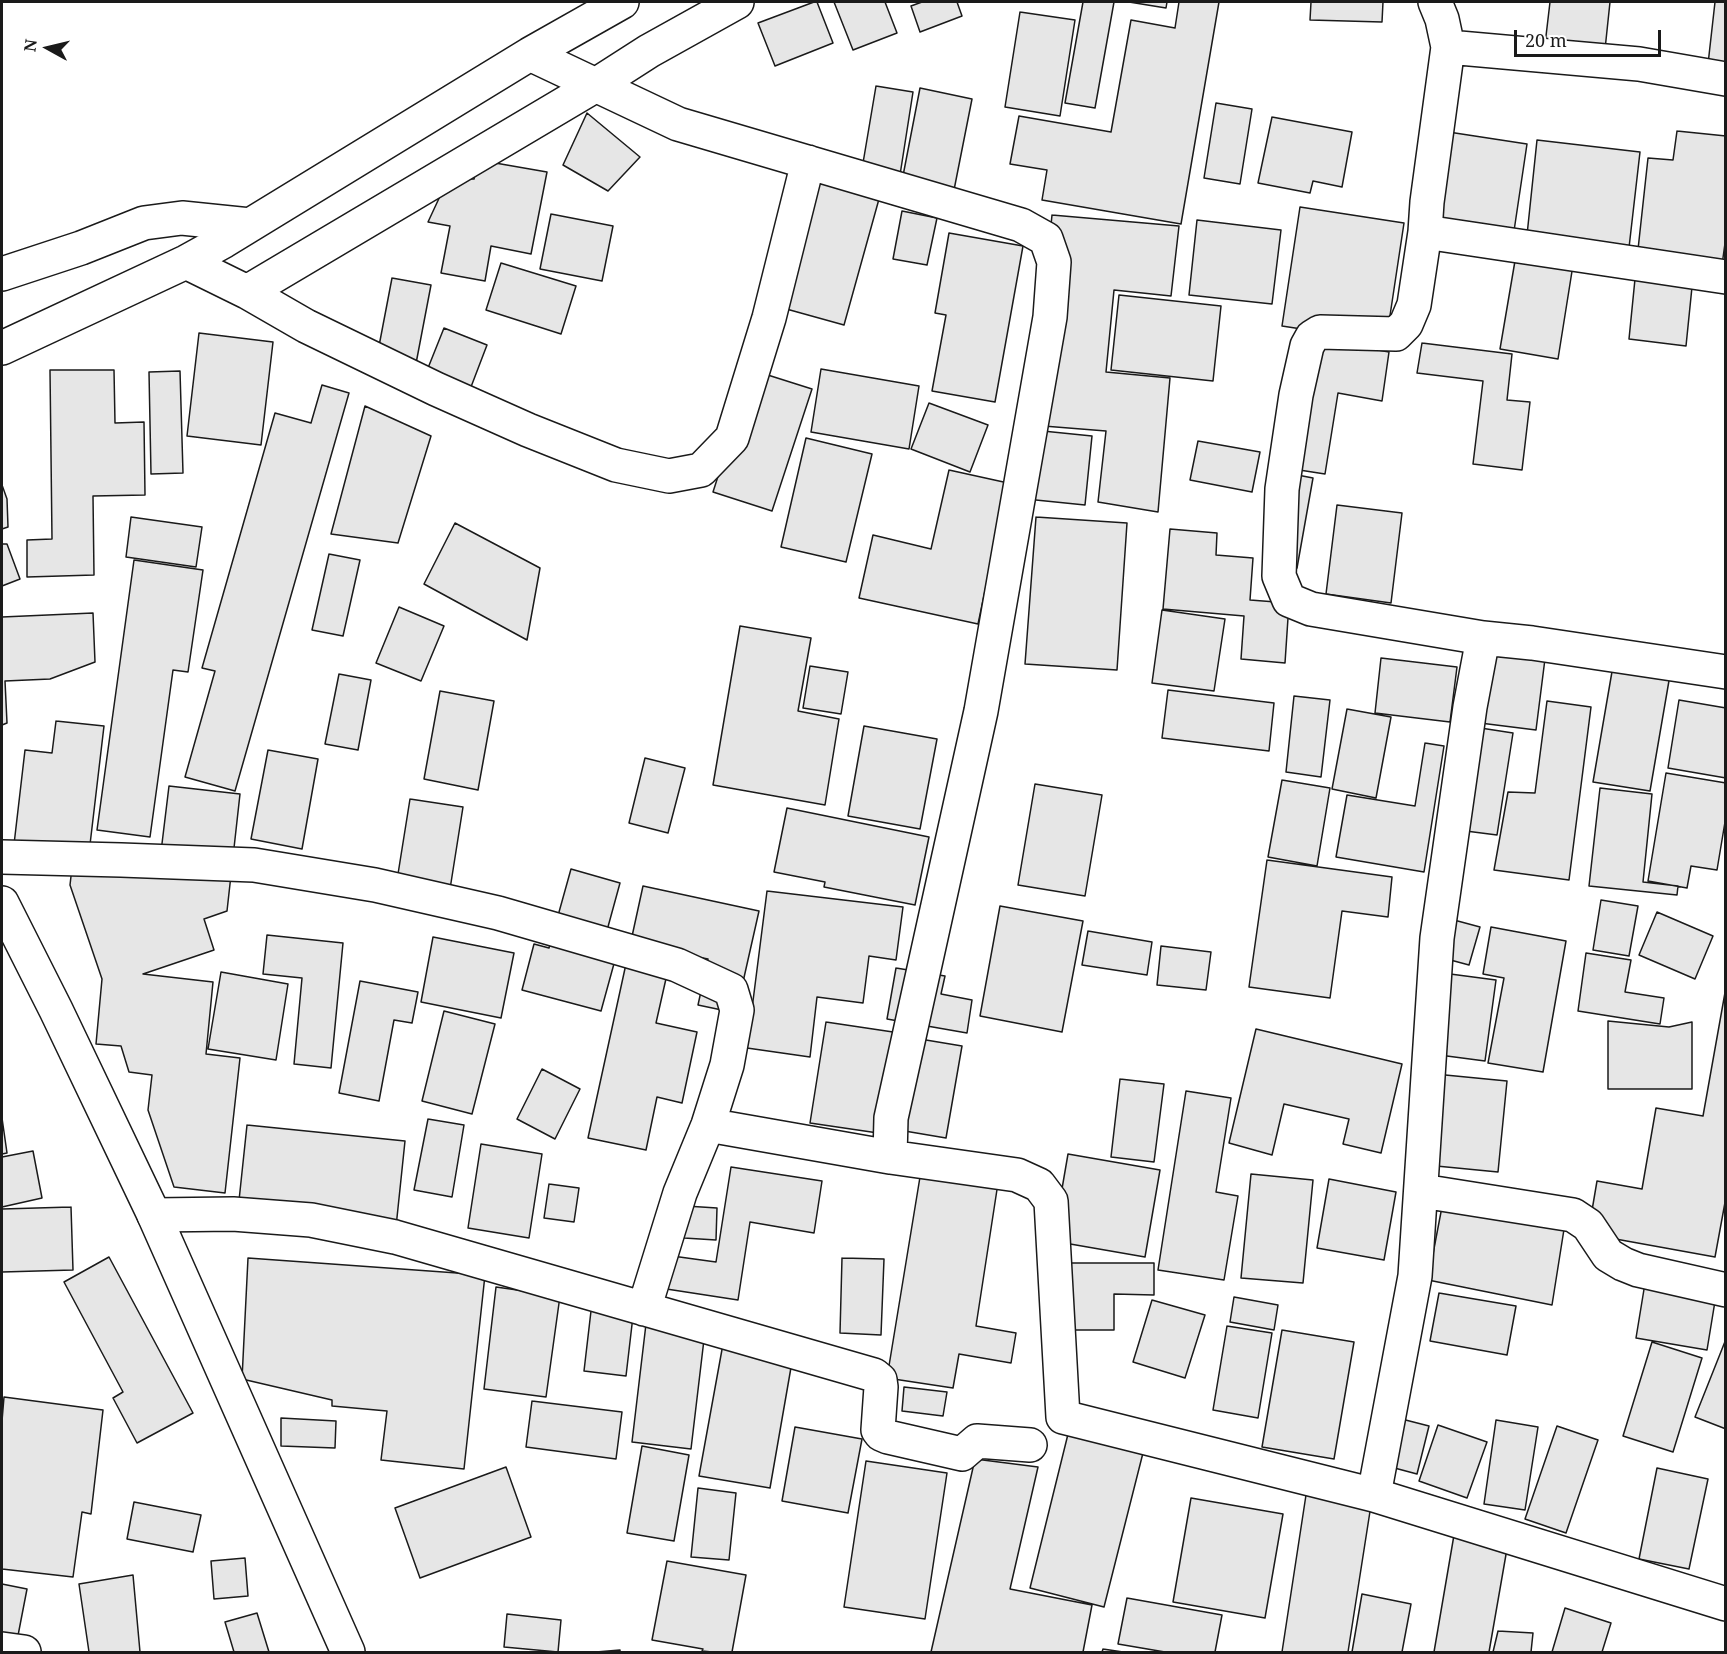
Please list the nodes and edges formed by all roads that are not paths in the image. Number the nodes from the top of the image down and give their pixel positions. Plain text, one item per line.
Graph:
1 (622, 2) edge
2 (737, 2) edge
3 (1436, 2) edge
4 (1448, 46) junction
5 (530, 54) junction
6 (1725, 79) edge
7 (596, 85) junction
8 (808, 162) junction
9 (250, 225) junction
10 (1425, 232) junction
11 (186, 262) junction
12 (2, 274) edge
13 (1725, 277) edge
14 (247, 292) junction
15 (2, 348) edge
16 (1483, 638) junction
17 (1725, 672) edge
18 (2, 857) edge
19 (2, 903) edge
20 (708, 1125) junction
21 (890, 1157) junction
22 (1422, 1191) junction
23 (154, 1215) junction
24 (1725, 1290) edge
25 (644, 1309) junction
26 (1030, 1445) dead end
27 (1374, 1495) junction
28 (1725, 1604) edge
29 (2, 1649) edge
30 (24, 1653) edge
31 (348, 1653) edge

1 - 5 street
2 - 7 street
3 - 4 street
4 - 6 street
4 - 10 street
5 - 7 street
5 - 9 street
7 - 8 street
7 - 14 street
8 - 14 street
8 - 21 street
9 - 11 street
9 - 12 street
10 - 13 street
10 - 16 street
11 - 14 street
11 - 15 street
16 - 17 street
16 - 22 street
18 - 20 street
19 - 23 street
20 - 21 street
20 - 25 street
21 - 27 street
22 - 24 street
22 - 27 street
23 - 25 street
23 - 31 street
25 - 26 street
27 - 28 street
29 - 30 street

